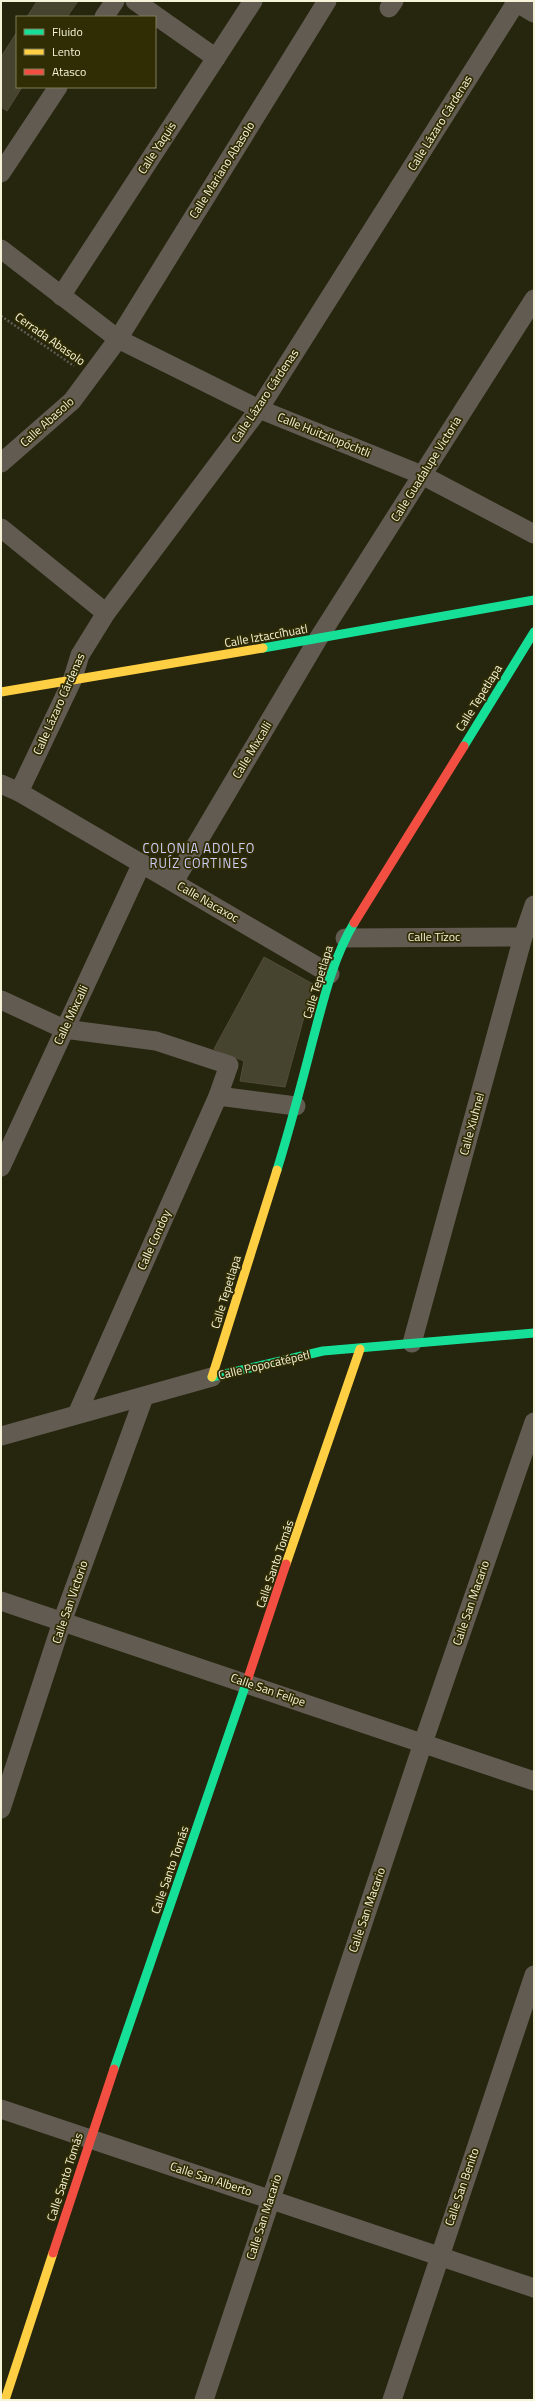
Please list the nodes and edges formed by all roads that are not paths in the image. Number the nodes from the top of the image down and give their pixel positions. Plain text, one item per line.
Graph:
1 (115, 1) edge
2 (135, 1) edge
3 (254, 1) edge
4 (327, 1) edge
5 (516, 1) edge
6 (534, 13) edge
7 (105, 16) edge
8 (216, 58) junction
9 (57, 88) edge
10 (1, 173) edge
11 (1, 248) edge
12 (62, 296) junction
13 (534, 299) edge
14 (118, 339) junction
15 (259, 408) junction
16 (1, 463) edge
17 (422, 475) junction
18 (1, 528) edge
19 (534, 534) edge
20 (534, 600) edge
21 (106, 614) junction
22 (534, 632) edge
23 (318, 639) junction
24 (72, 681) junction
25 (1, 692) edge
26 (1, 784) edge
27 (20, 792) junction
28 (142, 863) junction
29 (174, 882) junction
30 (534, 905) edge
31 (523, 937) junction
32 (345, 938) junction
33 (330, 974) junction
34 (1, 1000) edge
35 (64, 1029) junction
36 (218, 1096) junction
37 (296, 1106) junction
38 (1, 1167) edge
39 (534, 1333) edge
40 (412, 1342) junction
41 (360, 1349) junction
42 (212, 1377) junction
43 (144, 1397) junction
44 (77, 1414) junction
45 (534, 1422) edge
46 (1, 1436) edge
47 (1, 1602) edge
48 (62, 1622) junction
49 (247, 1683) junction
50 (423, 1743) junction
51 (534, 1781) edge
52 (1, 1809) edge
53 (534, 1975) edge
54 (1, 2109) edge
55 (90, 2139) junction
56 (270, 2198) junction
57 (439, 2256) junction
58 (534, 2288) edge
59 (5, 2400) edge
60 (204, 2400) edge
61 (392, 2400) edge

1 - 7 street
2 - 8 street
3 - 8 street, Calle Yaquis
4 - 14 street, Calle Mariano Abasolo
5 - 6 street
5 - 15 street, Calle Lázaro Cárdenas
8 - 12 street, Calle Yaquis
9 - 10 street
11 - 12 street, Calle Huitzilopóchtli
12 - 14 street, Calle Huitzilopóchtli
13 - 17 street, Calle Guadalupe Victoria
14 - 15 street, Calle Huitzilopóchtli
14 - 16 street, Calle Abasolo
15 - 17 street, Calle Huitzilopóchtli
15 - 21 street, Calle Lázaro Cárdenas
17 - 19 street, Calle Huitzilopóchtli
17 - 23 street, Calle Guadalupe Victoria
18 - 21 street
20 - 23 street, Calle Iztaccíhuatl
21 - 24 street, Calle Lázaro Cárdenas
22 - 32 street, Calle Tepetlapa
23 - 24 street, Calle Iztaccíhuatl
23 - 29 street, Calle Mixcalli
24 - 25 street, Calle Iztaccíhuatl
24 - 27 street, Calle Lázaro Cárdenas
26 - 27 street, Calle Nacaxoc
27 - 28 street, Calle Nacaxoc
28 - 29 street, Calle Nacaxoc
28 - 35 street, Calle Mixcalli
29 - 33 street, Calle Nacaxoc
30 - 31 street, Calle Xiuhnel
31 - 32 street, Calle Tízoc
31 - 40 street, Calle Xiuhnel
32 - 33 street, Calle Tepetlapa
33 - 37 street, Calle Tepetlapa
34 - 35 street
35 - 36 street, Calle Condoy
35 - 38 street, Calle Mixcalli
36 - 37 street
36 - 44 street, Calle Condoy
37 - 42 street, Calle Tepetlapa
39 - 40 street, Calle Popocatépetl
40 - 41 street, Calle Popocatépetl
41 - 42 street, Calle Popocatépetl
41 - 49 street, Calle Santo Tomás
42 - 43 street, Calle Popocatépetl
43 - 44 street, Calle Popocatépetl
43 - 48 street, Calle San Victorio
44 - 46 street, Calle Popocatépetl
45 - 50 street, Calle San Macario
47 - 48 street, Calle San Felipe
48 - 49 street, Calle San Felipe
48 - 52 street, Calle San Victorio
49 - 50 street, Calle San Felipe
49 - 55 street, Calle Santo Tomás
50 - 51 street, Calle San Felipe
50 - 56 street, Calle San Macario
53 - 57 street, Calle San Benito
54 - 55 street, Calle San Alberto
55 - 56 street, Calle San Alberto
55 - 59 street, Calle Santo Tomás
56 - 57 street, Calle San Alberto
56 - 60 street, Calle San Macario
57 - 58 street, Calle San Alberto
57 - 61 street, Calle San Benito

